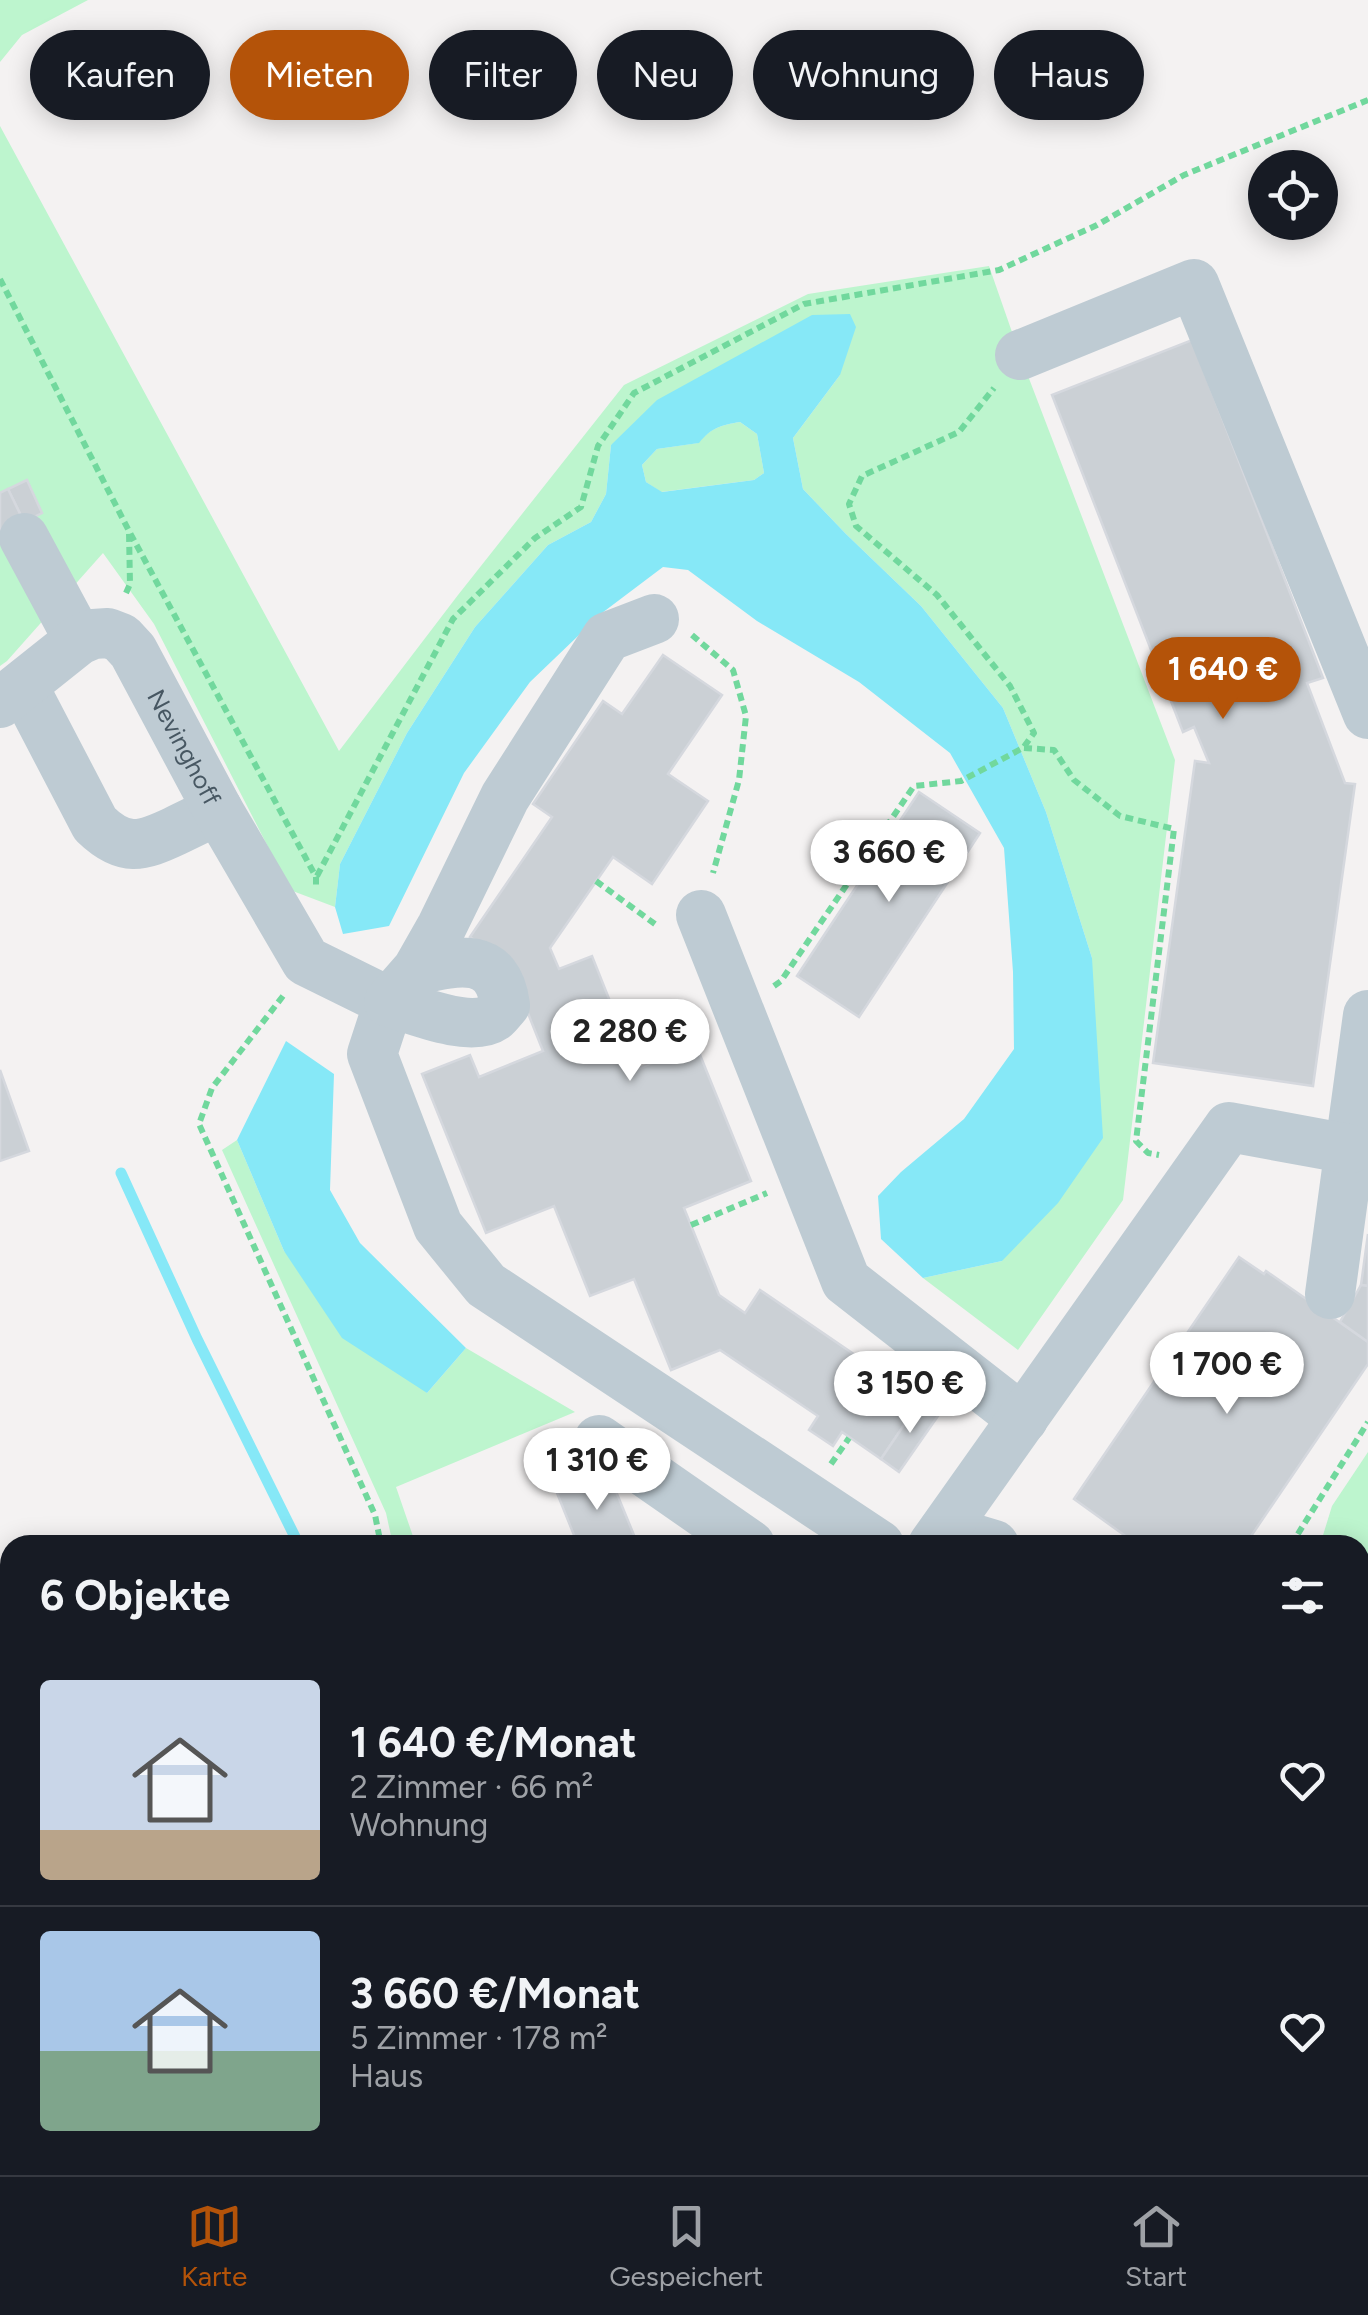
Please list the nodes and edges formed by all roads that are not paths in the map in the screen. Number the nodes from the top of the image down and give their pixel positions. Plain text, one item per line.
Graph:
1 (1020, 356) road end
2 (24, 538) dead end
3 (654, 619) road end
4 (93, 636) junction
5 (12, 694) edge
6 (1368, 714) edge
7 (218, 810) junction
8 (701, 915) road end
9 (404, 986) junction
10 (1368, 1015) edge
11 (1350, 1149) junction
12 (1330, 1294) dead end
13 (1023, 1419) junction
14 (599, 1440) dead end
15 (736, 1535) edge
16 (864, 1535) edge
17 (940, 1535) edge

1 - 6 street
2 - 4 street
3 - 9 street
4 - 5 street, Nevinghoff
4 - 7 street, Nevinghoff
5 - 7 street, Nevinghoff
7 - 9 street
8 - 13 street
9 - 16 street
10 - 11 street
11 - 12 street
11 - 13 street
13 - 17 street
14 - 15 street

